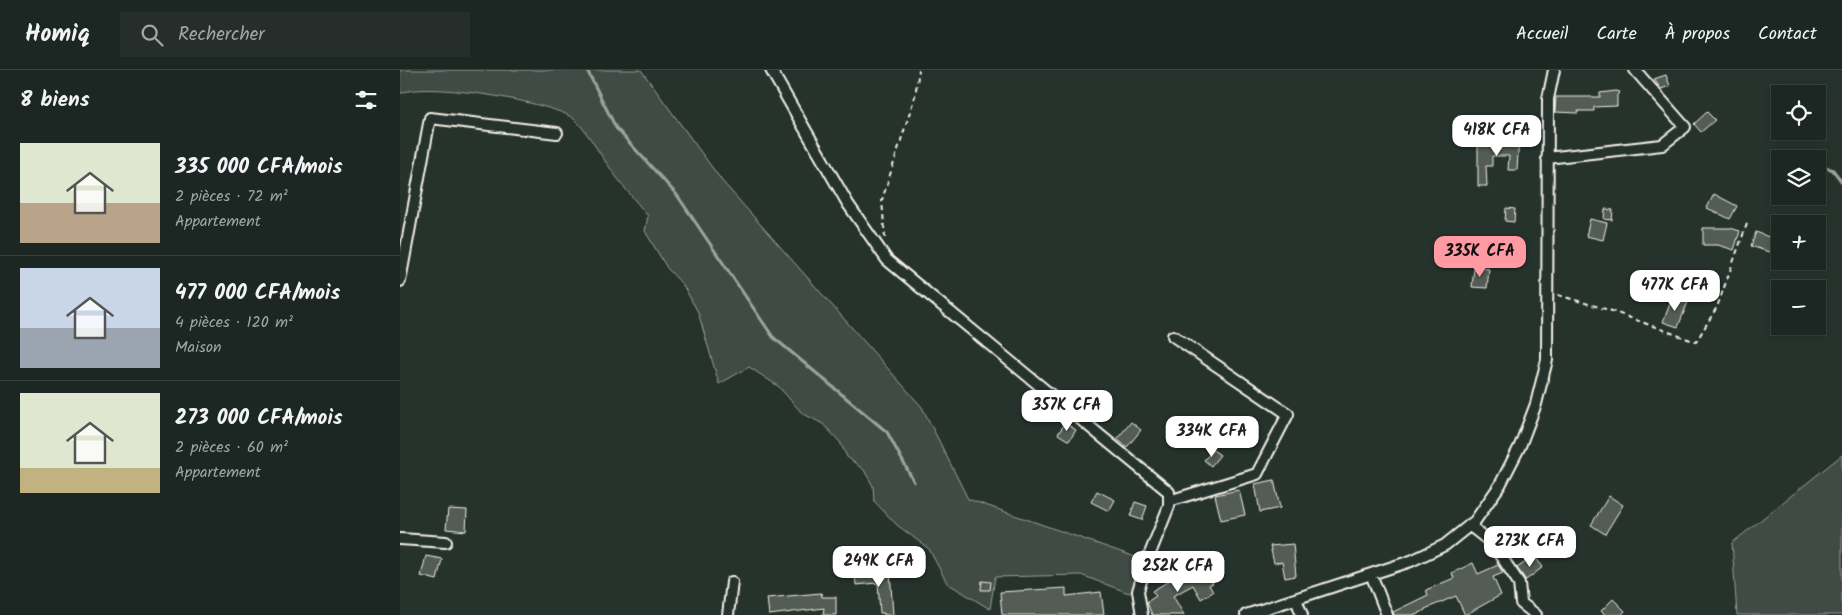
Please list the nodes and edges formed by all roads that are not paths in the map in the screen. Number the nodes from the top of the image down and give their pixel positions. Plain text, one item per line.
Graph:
1 (771, 70) edge
2 (1554, 70) edge
3 (1634, 70) edge
4 (557, 134) dead end
5 (1547, 158) junction
6 (400, 280) edge
7 (1173, 336) dead end
8 (1169, 500) junction
9 (1470, 525) junction
10 (400, 539) edge
11 (446, 542) dead end
12 (1372, 574) junction
13 (732, 582) dead end
14 (1296, 599) junction
15 (728, 615) edge
16 (1142, 615) edge
17 (1246, 615) edge
18 (1302, 615) edge
19 (1387, 615) edge
20 (1536, 615) edge

1 - 8 street
2 - 5 street
3 - 5 street
4 - 6 street
5 - 9 street
7 - 8 street
8 - 16 street
9 - 12 street
9 - 20 street
10 - 11 street
12 - 14 street
12 - 19 street
13 - 15 street
14 - 17 street
14 - 18 street

